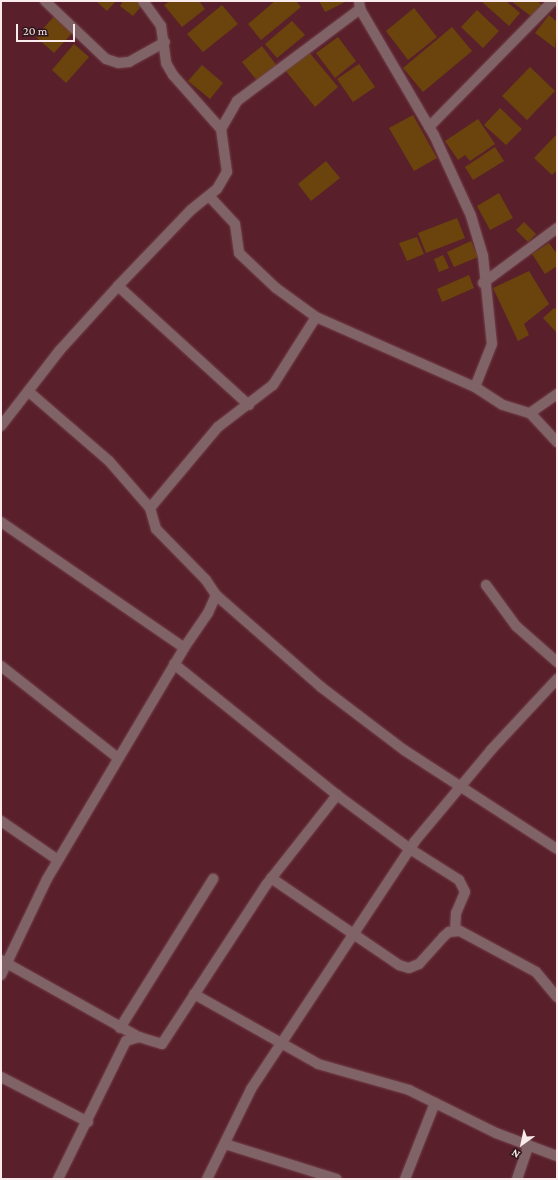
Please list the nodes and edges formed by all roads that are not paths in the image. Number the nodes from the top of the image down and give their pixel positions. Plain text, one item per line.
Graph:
1 (45, 1) edge
2 (143, 1) edge
3 (552, 1) edge
4 (359, 5) edge
5 (165, 42) junction
6 (429, 127) junction
7 (221, 129) junction
8 (209, 196) junction
9 (557, 228) edge
10 (483, 283) junction
11 (118, 286) junction
12 (316, 317) junction
13 (474, 387) junction
14 (28, 391) junction
15 (557, 394) edge
16 (249, 405) junction
17 (530, 413) junction
18 (1, 426) edge
19 (557, 442) edge
20 (150, 508) junction
21 (1, 522) edge
22 (486, 585) dead end
23 (216, 595) junction
24 (184, 648) junction
25 (557, 662) edge
26 (174, 664) junction
27 (1, 666) edge
28 (557, 679) edge
29 (118, 758) junction
30 (461, 787) junction
31 (338, 795) junction
32 (1, 821) edge
33 (410, 849) junction
34 (557, 849) edge
35 (58, 860) junction
36 (213, 878) dead end
37 (271, 878) junction
38 (455, 930) junction
39 (353, 935) junction
40 (4, 962) edge
41 (1, 975) edge
42 (194, 994) junction
43 (557, 997) edge
44 (120, 1028) junction
45 (139, 1037) junction
46 (282, 1043) junction
47 (1, 1077) edge
48 (435, 1103) junction
49 (88, 1122) junction
50 (224, 1144) junction
51 (529, 1146) junction
52 (557, 1156) edge
53 (58, 1179) edge
54 (207, 1179) edge
55 (337, 1179) edge
56 (405, 1179) edge
57 (517, 1179) edge

1 - 5 street
2 - 5 street
3 - 6 street
4 - 6 street
4 - 7 street
5 - 7 street
6 - 10 street
7 - 8 street
8 - 11 street
8 - 12 street
9 - 10 street
10 - 13 street
11 - 14 street
11 - 16 street
12 - 13 street
12 - 16 street
13 - 17 street
14 - 18 street
14 - 20 street
15 - 17 street
16 - 20 street
17 - 19 street
20 - 23 street
21 - 24 street
22 - 25 street
23 - 24 street
23 - 30 street
24 - 26 street
26 - 29 street
26 - 31 street
27 - 29 street
28 - 30 street
29 - 35 street
30 - 33 street
30 - 34 street
31 - 33 street
31 - 37 street
32 - 35 street
33 - 38 street
33 - 39 street
35 - 40 street
36 - 44 street
37 - 39 street
37 - 42 street
38 - 39 street
38 - 43 street
39 - 46 street
40 - 41 street
40 - 44 street
42 - 45 street
42 - 46 street
44 - 45 street
45 - 49 street
46 - 48 street
46 - 50 street
47 - 49 street
48 - 51 street
48 - 56 street
49 - 53 street
50 - 54 street
50 - 55 street
51 - 52 street
51 - 57 street

